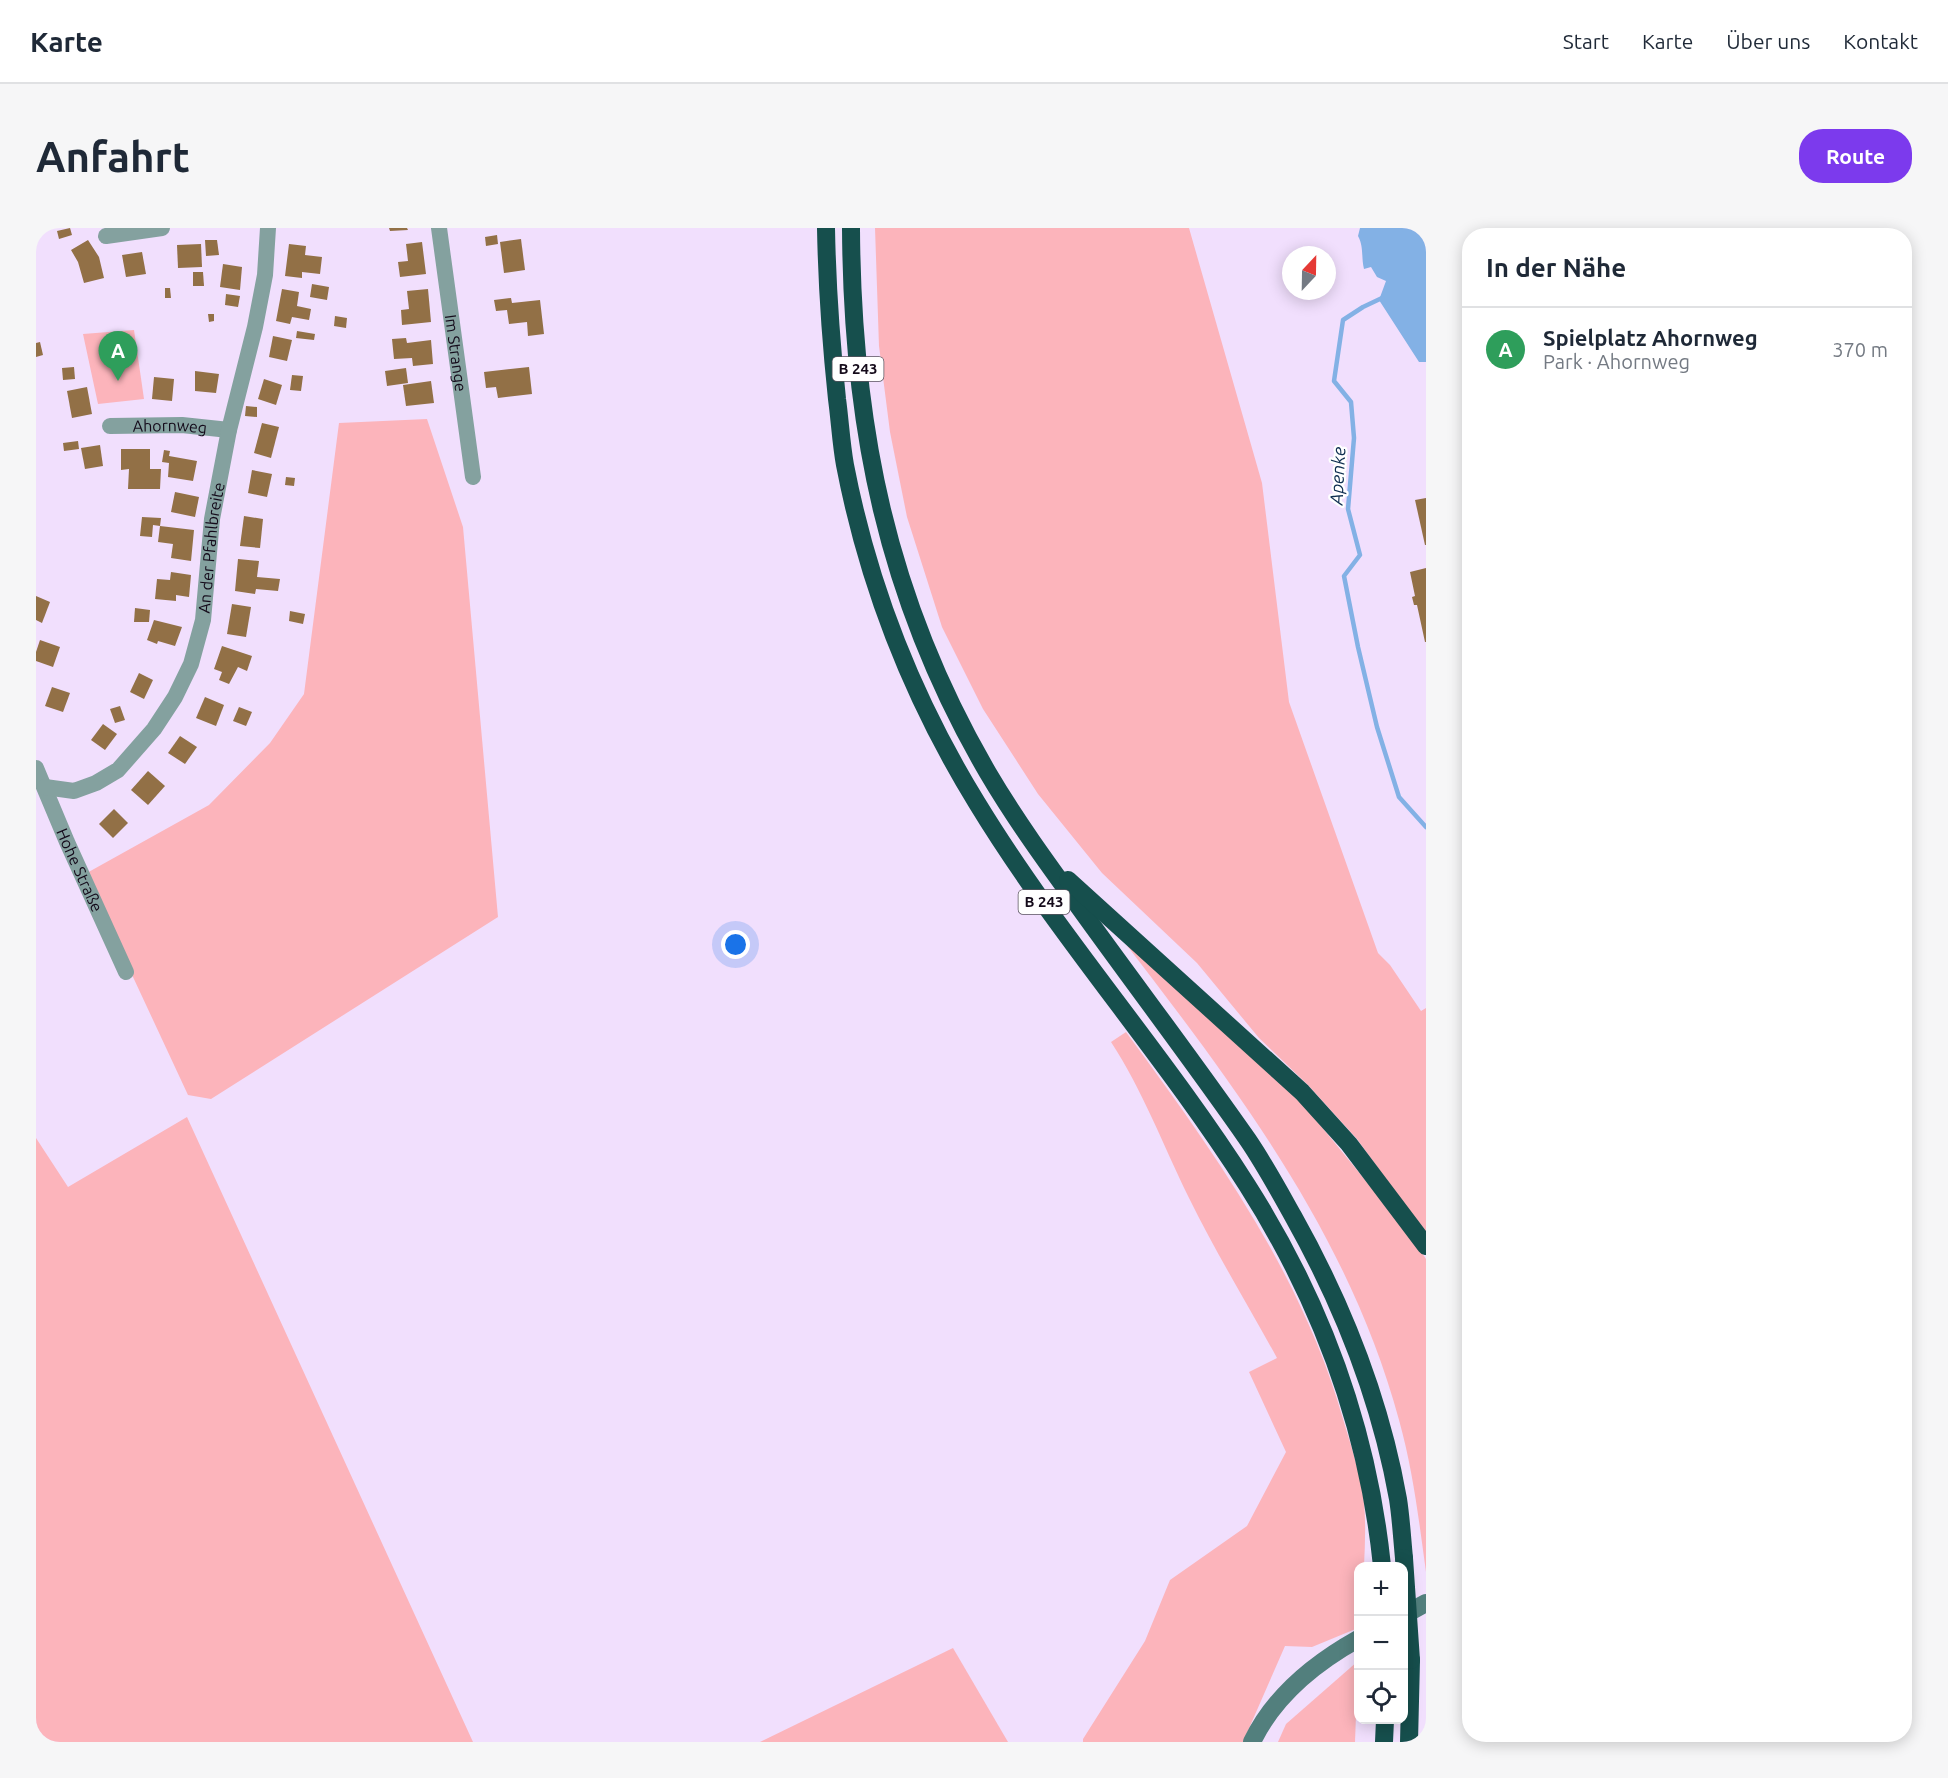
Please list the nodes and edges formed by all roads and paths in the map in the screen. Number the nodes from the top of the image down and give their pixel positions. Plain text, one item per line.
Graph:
1 (162, 228) edge
2 (268, 228) edge
3 (439, 228) edge
4 (826, 228) edge
5 (851, 228) edge
6 (106, 236) dead end
7 (110, 426) dead end
8 (229, 429) junction
9 (473, 477) dead end
10 (36, 768) edge
11 (45, 787) junction
12 (1044, 859) junction
13 (126, 972) dead end
14 (1426, 1246) edge
15 (1381, 1562) edge
16 (1426, 1603) edge
17 (1408, 1613) edge
18 (1354, 1642) edge
19 (1385, 1724) edge
20 (1252, 1742) edge
21 (1384, 1742) edge
22 (1409, 1742) edge

1 - 6 street
2 - 8 street, An der Pfahlbreite
3 - 9 street, Im Strange
4 - 15 highway, B 243
5 - 12 highway, B 243
7 - 8 street, Ahornweg
8 - 11 street, An der Pfahlbreite
10 - 11 street, Hohe Straße
11 - 13 street, Hohe Straße
12 - 14 highway
12 - 22 highway, B 243, bridge
16 - 17 street
18 - 20 street
19 - 21 highway

